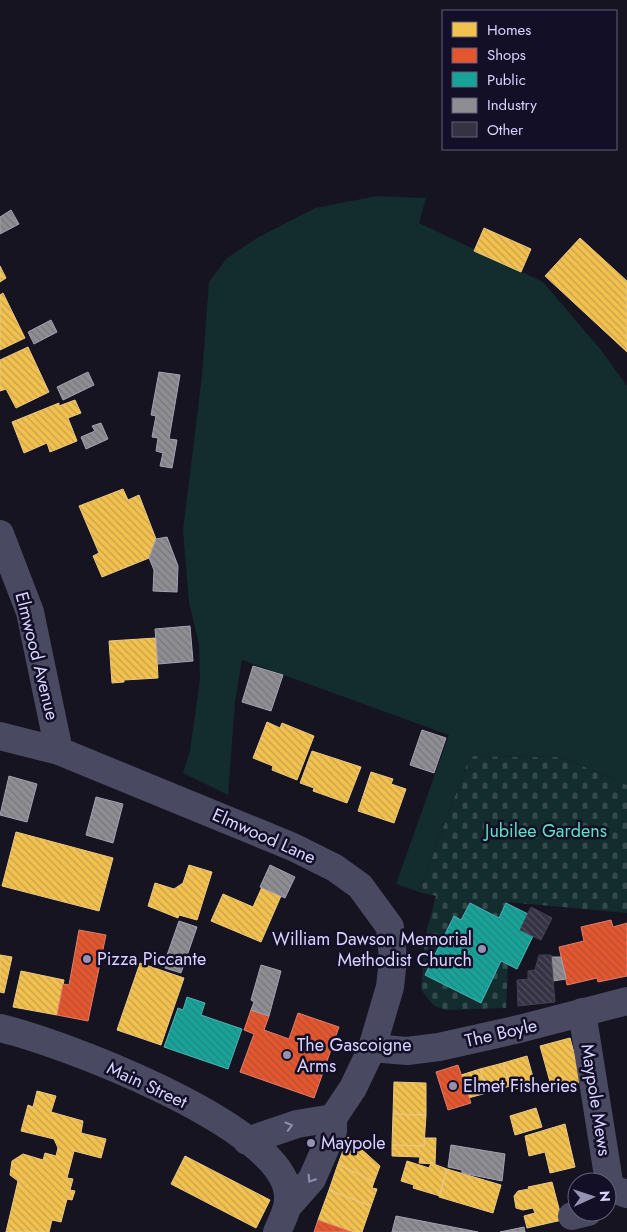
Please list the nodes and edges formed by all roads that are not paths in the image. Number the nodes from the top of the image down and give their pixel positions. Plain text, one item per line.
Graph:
1 (0, 534) edge
2 (0, 736) edge
3 (59, 751) junction
4 (627, 1001) edge
5 (582, 1012) junction
6 (0, 1028) edge
7 (372, 1048) junction
8 (333, 1118) junction
9 (247, 1141) junction
10 (611, 1172) edge
11 (288, 1205) junction
12 (277, 1232) edge

1 - 3 street, Elmwood Avenue
2 - 3 street, Elmwood Lane
3 - 7 street, Elmwood Lane
4 - 5 street, The Boyle
5 - 7 street, The Boyle
5 - 10 street, Maypole Mews
6 - 9 street, Main Street
7 - 8 street, Elmwood Lane
9 -> 8 street
8 -> 11 street
9 - 11 street, Main Street
11 - 12 street

